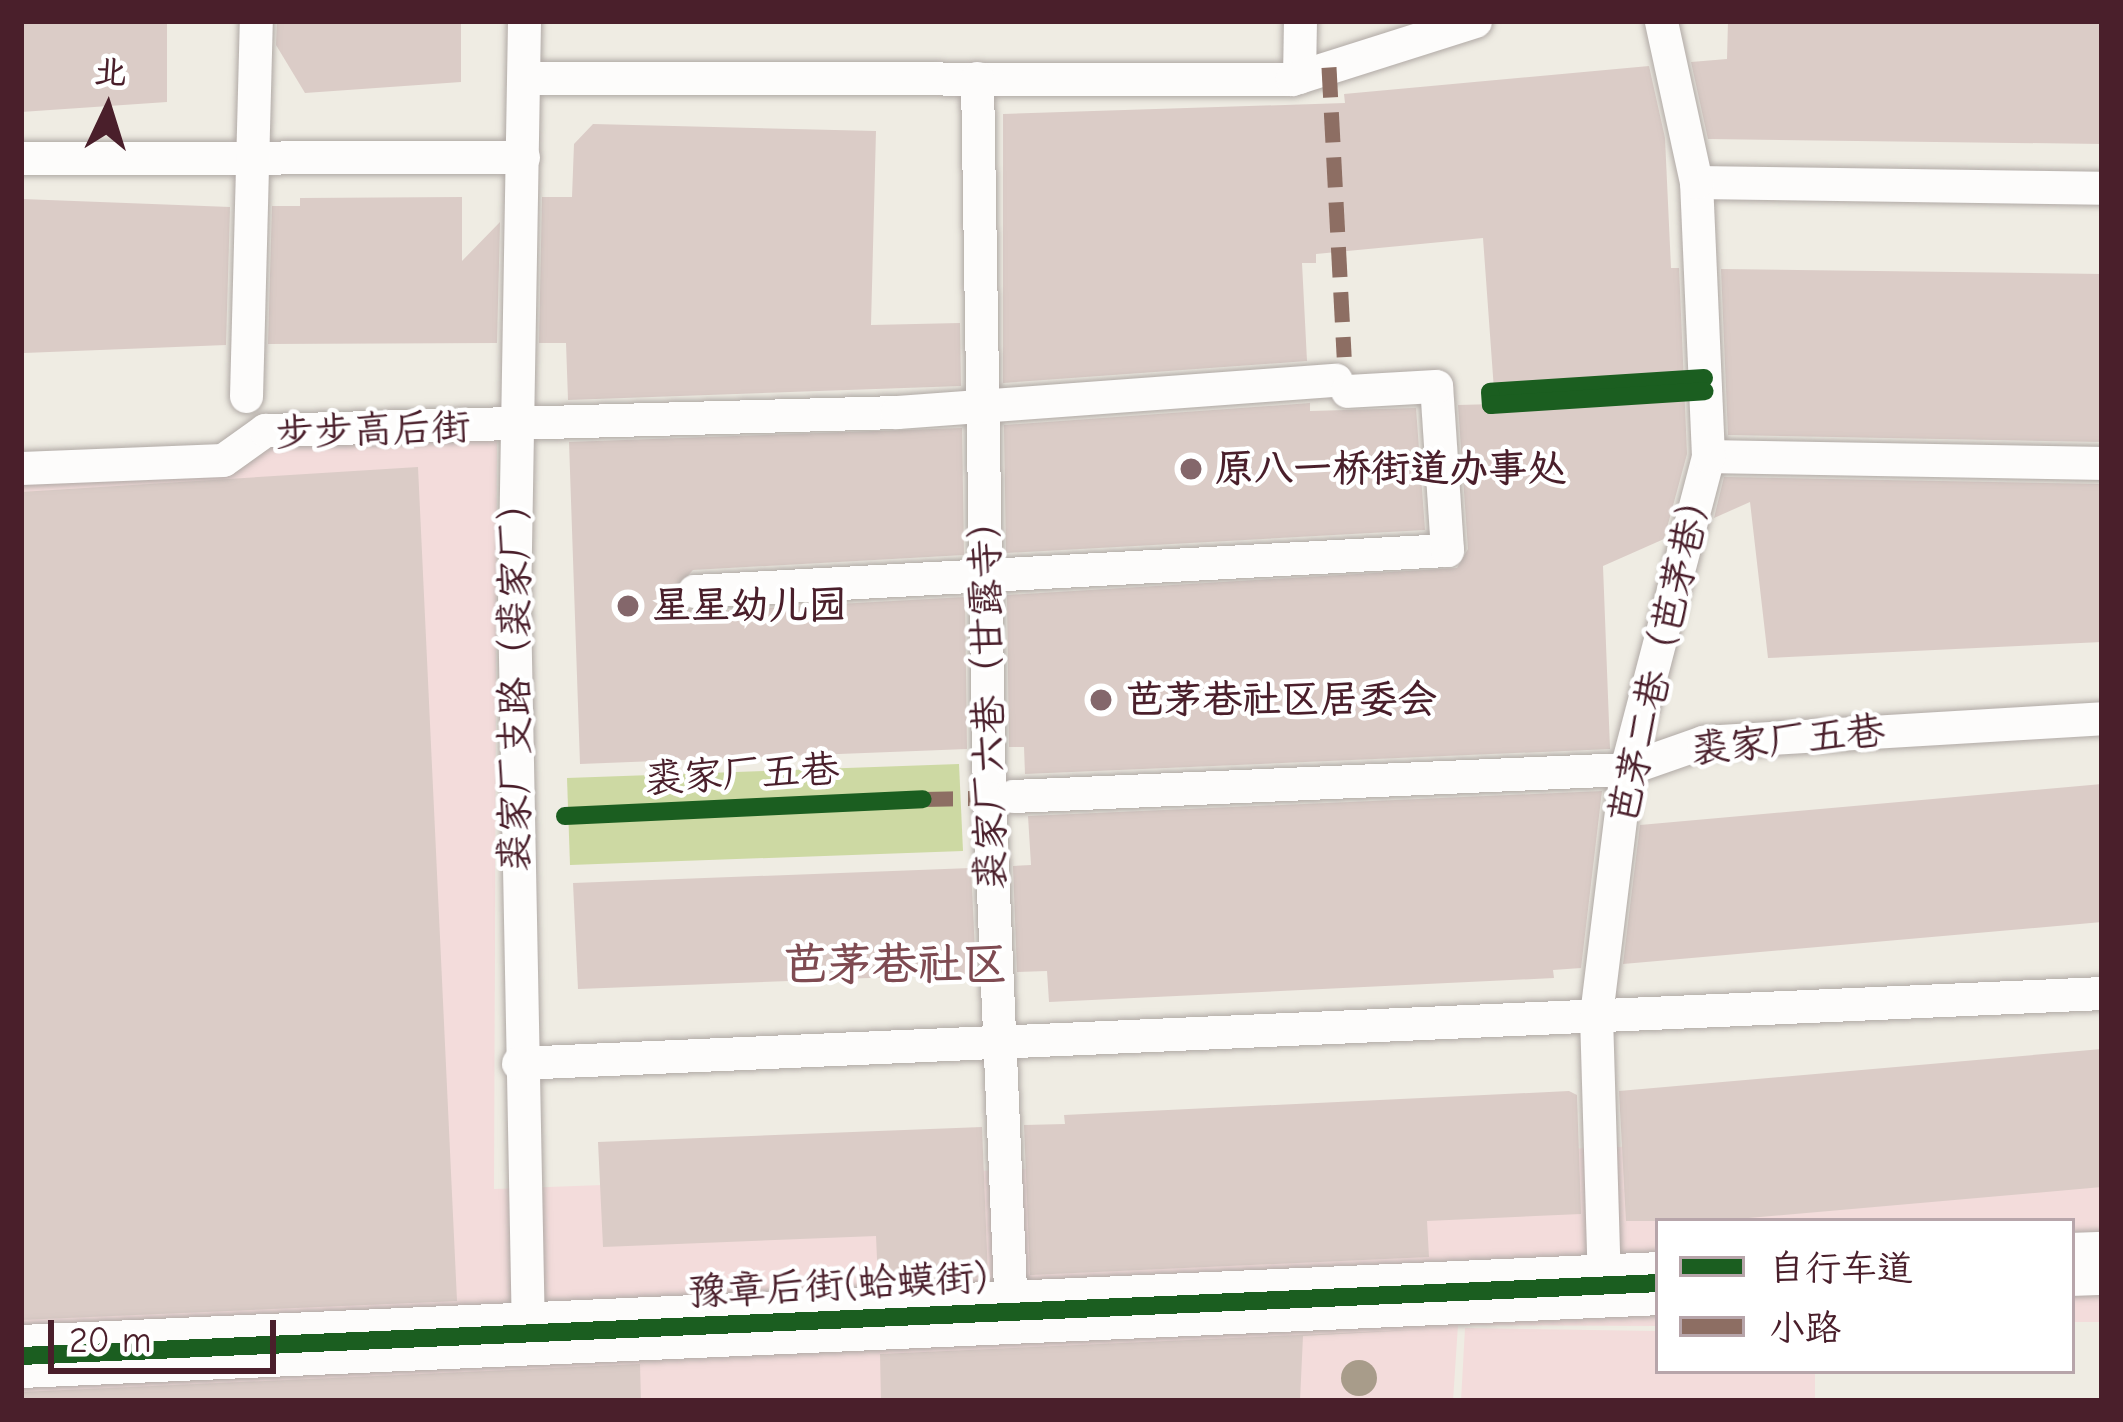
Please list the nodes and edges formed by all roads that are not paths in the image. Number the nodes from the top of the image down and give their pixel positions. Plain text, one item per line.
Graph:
1 (256, 21) edge
2 (524, 21) edge
3 (1300, 21) edge
4 (1475, 21) edge
5 (1660, 21) edge
6 (1299, 76) junction
7 (525, 78) junction
8 (977, 78) junction
9 (523, 157) junction
10 (21, 158) edge
11 (255, 158) junction
12 (1696, 182) junction
13 (2102, 188) edge
14 (246, 396) dead end
15 (983, 408) junction
16 (516, 426) junction
17 (1708, 456) junction
18 (2102, 463) edge
19 (21, 468) edge
20 (986, 576) junction
21 (694, 591) dead end
22 (2102, 718) edge
23 (1626, 769) junction
24 (1013, 796) dead end
25 (2102, 993) edge
26 (1596, 1015) junction
27 (998, 1041) junction
28 (518, 1063) junction
29 (1631, 1284) edge
30 (1011, 1312) junction
31 (528, 1334) junction
32 (21, 1356) edge

1 - 11 lane
2 - 7 lane, 裘家厂支路（裘家厂）
3 - 6 lane
4 - 6 lane
5 - 12 lane, 芭茅二巷（芭茅巷）
6 - 8 lane
7 - 8 lane
7 - 9 lane, 裘家厂支路（裘家厂）
8 - 15 lane, 裘家厂六巷（甘露寺）
9 - 11 lane
9 - 16 lane, 裘家厂支路（裘家厂）
10 - 11 lane
11 - 14 lane
12 - 13 lane
12 - 17 lane, 芭茅二巷（芭茅巷）
15 - 16 lane, 步步高后街
15 - 20 lane, 裘家厂六巷（甘露寺）
15 - 20 lane, 步步高后街
16 - 19 lane, 步步高后街
16 - 28 lane, 裘家厂支路（裘家厂）
17 - 18 lane
17 - 23 lane, 芭茅二巷（芭茅巷）
20 - 21 lane
20 - 27 lane, 裘家厂六巷（甘露寺）
22 - 23 lane, 裘家厂五巷
23 - 24 lane, 裘家厂五巷
23 - 26 lane, 芭茅二巷（芭茅巷）
25 - 26 lane
26 - 27 lane
26 - 29 lane, 芭茅二巷（芭茅巷）
27 - 28 lane
27 - 30 lane, 裘家厂六巷（甘露寺）
28 - 31 lane, 裘家厂支路（裘家厂）
29 - 30 street, 豫章后街(蛤蟆街)
30 - 31 street, 豫章后街(蛤蟆街)
31 - 32 street, 豫章后街(蛤蟆街)

